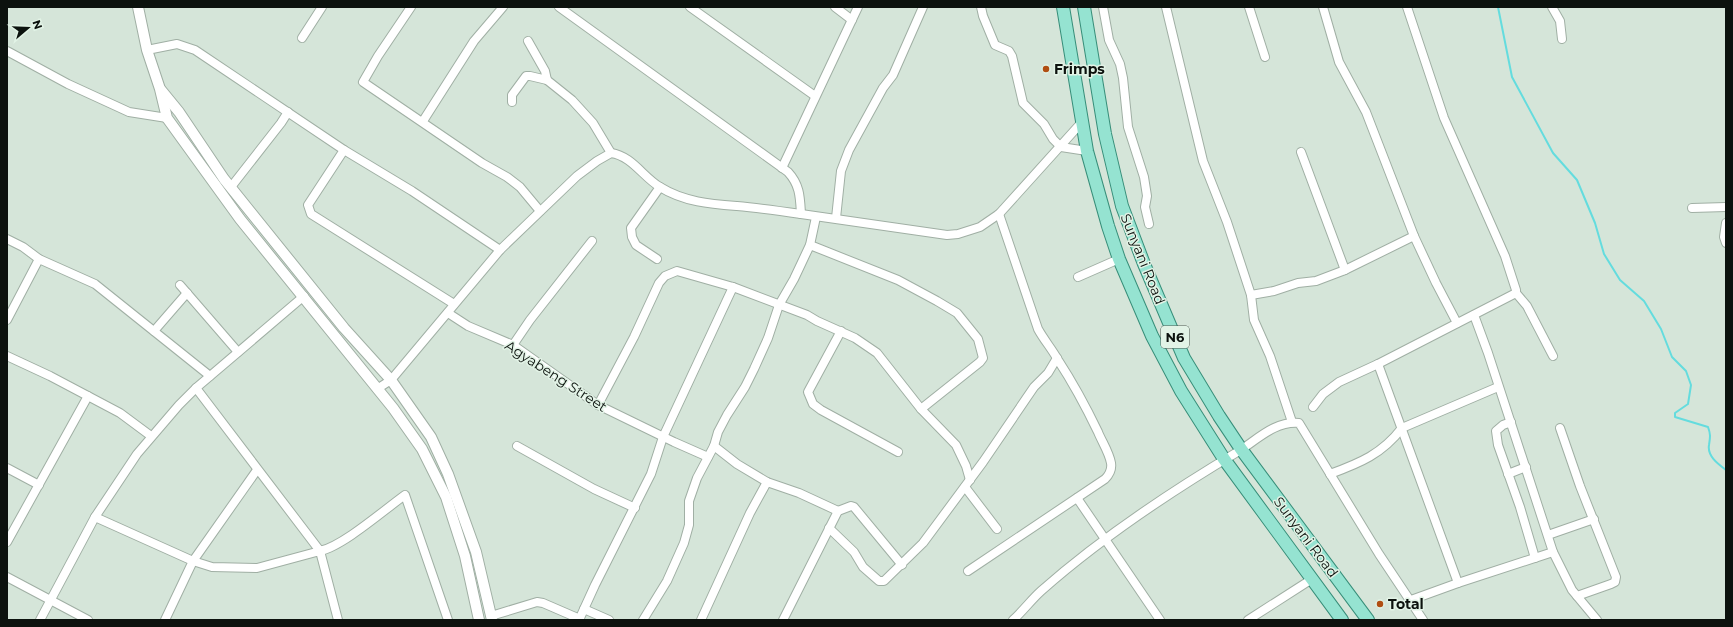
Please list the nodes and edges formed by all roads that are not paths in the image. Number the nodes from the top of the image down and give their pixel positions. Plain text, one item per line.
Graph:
1 (138, 7) edge
2 (322, 7) edge
3 (411, 7) edge
4 (503, 7) edge
5 (690, 7) edge
6 (835, 7) edge
7 (858, 7) edge
8 (924, 7) edge
9 (981, 7) edge
10 (1063, 7) edge
11 (1084, 7) edge
12 (1103, 7) edge
13 (1166, 7) edge
14 (1249, 7) edge
15 (1323, 7) edge
16 (1407, 7) edge
17 (1552, 7) edge
18 (563, 8) edge
19 (852, 20) junction
20 (302, 38) dead end
21 (1562, 40) dead end
22 (528, 41) dead end
23 (147, 50) junction
24 (7, 51) edge
25 (1265, 57) dead end
26 (547, 80) junction
27 (160, 89) junction
28 (815, 96) junction
29 (512, 102) dead end
30 (288, 112) junction
31 (167, 118) junction
32 (423, 121) junction
33 (1082, 122) junction
34 (1061, 147) junction
35 (344, 150) junction
36 (1087, 151) junction
37 (1301, 152) dead end
38 (611, 153) junction
39 (782, 168) junction
40 (231, 187) junction
41 (660, 187) junction
42 (1726, 207) edge
43 (1692, 208) dead end
44 (540, 211) junction
45 (801, 214) junction
46 (999, 214) junction
47 (816, 217) junction
48 (836, 218) junction
49 (1726, 223) edge
50 (1149, 224) dead end
51 (1414, 236) junction
52 (7, 239) edge
53 (592, 240) dead end
54 (1726, 243) edge
55 (810, 245) junction
56 (500, 250) junction
57 (39, 259) junction
58 (657, 259) dead end
59 (1119, 259) junction
60 (1345, 270) junction
61 (1078, 277) dead end
62 (180, 285) dead end
63 (734, 287) junction
64 (187, 293) junction
65 (1516, 293) junction
66 (1251, 295) junction
67 (304, 296) junction
68 (454, 304) junction
69 (779, 305) junction
70 (448, 313) junction
71 (1474, 316) junction
72 (7, 320) edge
73 (1457, 323) junction
74 (154, 331) junction
75 (841, 331) junction
76 (513, 345) junction
77 (238, 352) junction
78 (7, 356) edge
79 (1553, 356) dead end
80 (1057, 358) junction
81 (1378, 364) junction
82 (210, 376) junction
83 (391, 380) junction
84 (1498, 387) junction
85 (196, 388) junction
86 (377, 389) junction
87 (88, 396) junction
88 (598, 405) junction
89 (1314, 407) dead end
90 (921, 409) junction
91 (1292, 422) junction
92 (1511, 422) junction
93 (1402, 428) junction
94 (1560, 428) dead end
95 (151, 436) junction
96 (663, 437) junction
97 (517, 446) dead end
98 (714, 446) junction
99 (1241, 449) junction
100 (898, 452) dead end
101 (708, 457) junction
102 (1224, 459) junction
103 (1526, 467) junction
104 (7, 468) edge
105 (256, 470) junction
106 (1330, 474) junction
107 (1508, 474) junction
108 (767, 482) junction
109 (967, 483) junction
110 (39, 485) junction
111 (1077, 498) junction
112 (635, 508) junction
113 (838, 511) junction
114 (95, 517) junction
115 (1594, 519) junction
116 (829, 528) junction
117 (997, 529) dead end
118 (1548, 535) junction
119 (1104, 539) junction
120 (7, 542) edge
121 (320, 551) junction
122 (1553, 552) junction
123 (1535, 558) junction
124 (193, 561) junction
125 (902, 565) junction
126 (968, 571) dead end
127 (7, 577) edge
128 (1312, 579) junction
129 (1458, 583) junction
130 (1577, 596) junction
131 (1411, 600) junction
132 (51, 601) junction
133 (584, 610) junction
134 (492, 618) edge
135 (579, 619) edge
136 (40, 620) edge
137 (88, 620) edge
138 (165, 620) edge
139 (338, 620) edge
140 (448, 620) edge
141 (479, 620) edge
142 (609, 620) edge
143 (643, 620) edge
144 (701, 620) edge
145 (784, 620) edge
146 (1014, 620) edge
147 (1160, 620) edge
148 (1248, 620) edge
149 (1342, 620) edge
150 (1368, 620) edge
151 (1423, 620) edge
152 (1597, 620) edge

1 - 23 street
2 - 20 street
3 - 32 street
4 - 32 street
5 - 28 street
6 - 19 street
7 - 19 street
8 - 48 street
9 - 34 street
10 - 33 main road, N6
11 - 99 main road, Sunyani Road / N6
12 - 50 street
13 - 66 street
14 - 25 street
15 - 51 street
16 - 65 street
17 - 21 street
18 - 39 street
19 - 28 street
22 - 26 street
23 - 27 street
23 - 30 street
24 - 31 street
26 - 29 street
26 - 38 street
27 - 31 street
27 - 40 street
28 - 39 street
30 - 35 street
30 - 40 street
31 - 67 street
32 - 44 street
33 - 34 street
33 - 36 main road, N6
34 - 36 street
34 - 46 street
35 - 56 street
35 - 68 street
36 - 59 main road, N6
37 - 60 street
38 - 41 street
38 - 44 street
39 - 45 street
40 - 83 street
41 - 45 street
41 - 58 street
42 - 43 street
44 - 56 street
45 - 47 street
46 - 48 street
46 - 80 street
47 - 48 street
47 - 55 street
49 - 54 street
51 - 60 street
51 - 73 street
52 - 57 street
53 - 76 street
55 - 69 street
55 - 90 street
56 - 68 street
57 - 72 street
57 - 74 street
59 - 61 street
59 - 102 main road, N6
60 - 66 street
62 - 64 street
63 - 69 street
63 - 88 street
63 - 96 street
64 - 74 street
64 - 77 street
65 - 71 street
65 - 79 street
66 - 91 street
67 - 77 street
67 - 86 street
68 - 70 street
69 - 75 street
69 - 98 street
70 - 76 street, Agyabeng Street
70 - 83 street
71 - 73 street
71 - 84 street
73 - 81 street
74 - 82 street
75 - 90 street
75 - 100 street
76 - 88 street, Agyabeng Street
77 - 82 street
78 - 87 street
80 - 109 street
80 - 111 street
81 - 89 street
81 - 93 street
82 - 85 street
83 - 86 street
83 - 134 street
84 - 92 street
84 - 93 street
85 - 95 street
85 - 105 street
86 - 141 street
87 - 95 street
87 - 110 street
88 - 96 street, Agyabeng Street
90 - 109 street
91 - 99 street
91 - 106 street
92 - 103 street
92 - 107 street
93 - 106 street
93 - 129 street
94 - 115 street
95 - 114 street
96 - 101 street, Agyabeng Street
96 - 112 street
97 - 112 street
98 - 101 street
98 - 108 street
99 - 102 street
99 - 150 main road, Sunyani Road / N6
101 - 143 street
102 - 119 street
102 - 128 main road, N6
103 - 107 street
103 - 118 street
104 - 110 street
105 - 121 street
105 - 124 street
106 - 131 street
107 - 123 street
108 - 113 street
108 - 144 street
109 - 117 street
109 - 125 street
110 - 120 street
111 - 119 street
111 - 126 street
112 - 133 street
113 - 116 street
113 - 125 street
114 - 124 street
114 - 132 street
115 - 118 street
115 - 130 street
116 - 125 street
116 - 145 street
118 - 122 street
119 - 146 street
119 - 147 street
121 - 124 street
121 - 139 street
121 - 140 street
122 - 123 street
122 - 130 street
123 - 129 street
124 - 138 street
127 - 132 street
128 - 148 street
128 - 149 main road, N6
129 - 131 street
130 - 152 street
131 - 151 street
132 - 136 street
132 - 137 street
133 - 135 street
133 - 142 street
134 - 135 street

